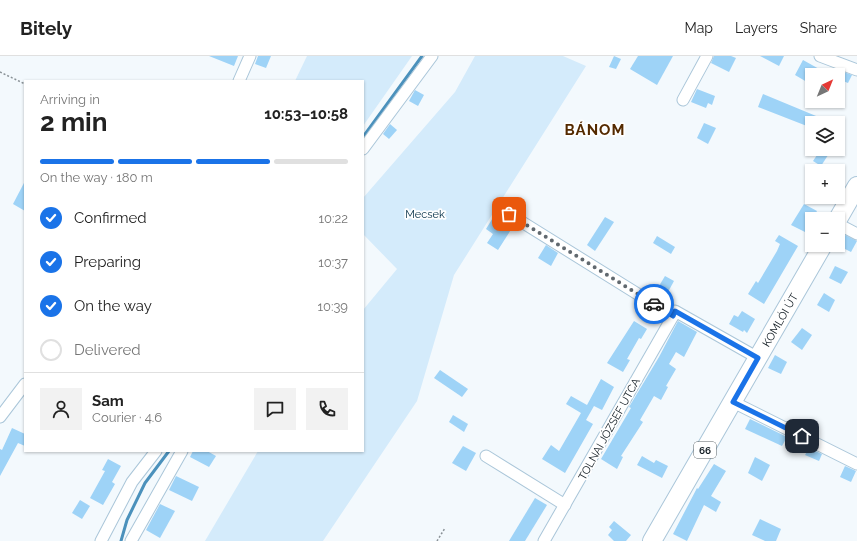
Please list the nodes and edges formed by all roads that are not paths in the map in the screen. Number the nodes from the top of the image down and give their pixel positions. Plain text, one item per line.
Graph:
1 (250, 56) edge
2 (432, 56) edge
3 (707, 56) edge
4 (820, 56) edge
5 (857, 70) edge
6 (239, 80) edge
7 (683, 100) dead end
8 (364, 148) edge
9 (857, 186) edge
10 (842, 212) edge
11 (509, 214) dead end
12 (845, 228) edge
13 (857, 234) edge
14 (819, 252) edge
15 (673, 316) junction
16 (758, 358) junction
17 (24, 385) edge
18 (733, 402) junction
19 (0, 417) edge
20 (155, 452) edge
21 (181, 452) edge
22 (486, 456) dead end
23 (857, 464) edge
24 (566, 505) junction
25 (101, 541) edge
26 (131, 541) edge
27 (544, 541) edge
28 (652, 541) edge

1 - 6 street
2 - 8 street
3 - 7 street
4 - 5 street
9 - 10 main road
11 - 15 street
12 - 13 street
14 - 16 main road, KOMLÓI ÚT / 66
15 - 16 street
15 - 24 street, TOLNAI JÓZSEF UTCA
16 - 18 main road, KOMLÓI ÚT / 66
17 - 19 street
18 - 23 street
18 - 28 main road, KOMLÓI ÚT / 66
20 - 25 street
21 - 26 street
22 - 24 street
24 - 27 street, TOLNAI JÓZSEF UTCA

